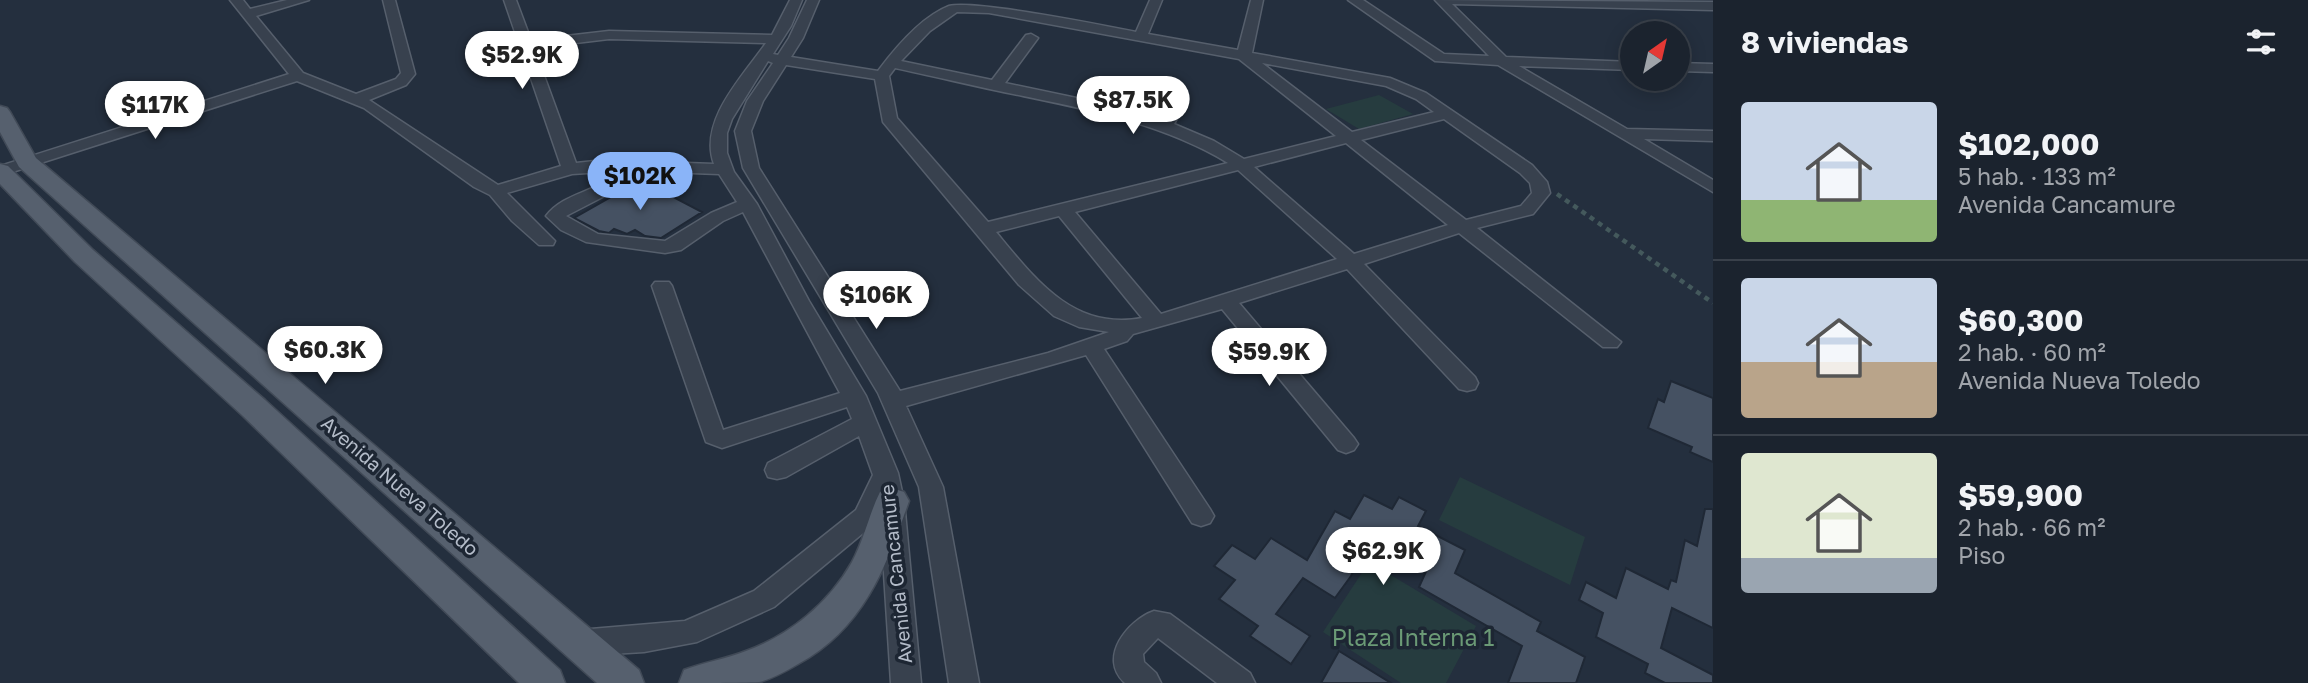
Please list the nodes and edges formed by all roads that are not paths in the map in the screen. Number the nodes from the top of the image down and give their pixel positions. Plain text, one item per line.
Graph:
1 (236, 0) edge
2 (303, 0) edge
3 (389, 0) edge
4 (510, 0) edge
5 (796, 0) edge
6 (813, 0) edge
7 (1156, 0) edge
8 (1257, 0) edge
9 (1354, 0) edge
10 (1441, 0) edge
11 (954, 4) edge
12 (1713, 6) edge
13 (246, 14) junction
14 (1140, 37) junction
15 (1031, 38) dead end
16 (526, 45) junction
17 (775, 50) junction
18 (1244, 56) junction
19 (1504, 63) junction
20 (1620, 66) edge
21 (1690, 67) edge
22 (1713, 68) edge
23 (887, 69) junction
24 (298, 76) junction
25 (995, 86) junction
26 (357, 99) junction
27 (1109, 110) junction
28 (0, 112) edge
29 (1448, 113) junction
30 (1165, 126) junction
31 (1620, 134) junction
32 (1713, 136) edge
33 (1348, 138) junction
34 (1241, 164) junction
35 (631, 166) junction
36 (570, 169) junction
37 (725, 169) junction
38 (10, 177) edge
39 (1713, 187) edge
40 (496, 191) junction
41 (748, 204) junction
42 (1064, 210) junction
43 (1461, 227) junction
44 (984, 229) junction
45 (546, 241) dead end
46 (1351, 262) junction
47 (662, 286) dead end
48 (1227, 302) junction
49 (1157, 322) junction
50 (1126, 328) junction
51 (1610, 342) dead end
52 (1091, 346) junction
53 (1467, 383) dead end
54 (855, 396) junction
55 (894, 401) junction
56 (867, 421) junction
57 (1346, 444) dead end
58 (777, 470) dead end
59 (889, 487) junction
60 (1201, 516) dead end
61 (579, 643) junction
62 (627, 682) edge
63 (546, 683) edge
64 (698, 683) edge
65 (906, 683) edge
66 (964, 683) edge
67 (1146, 683) edge
68 (1240, 683) edge

1 - 13 street
2 - 13 street
3 - 26 street
4 - 16 street
5 - 17 street, Avenida Cancamure
6 - 17 street, Avenida Cancamure
7 - 14 street
8 - 18 street
9 - 19 street
10 - 12 street
10 - 19 street
11 - 14 street
11 - 23 street
13 - 24 street
14 - 18 street
15 - 25 street
16 - 17 street
16 - 36 street
17 - 23 street
17 - 37 street
17 - 55 street, Avenida Cancamure
18 - 29 street
18 - 33 street
19 - 20 street
19 - 31 street
21 - 22 street
23 - 25 street
23 - 44 street
24 - 26 street
24 - 38 street
25 - 27 street
26 - 40 street
27 - 30 street
27 - 30 street
28 - 38 main road, Avenida Nueva Toledo
29 - 33 street
29 - 43 street
30 - 34 street
31 - 32 street
31 - 39 street
33 - 34 street
33 - 43 street
34 - 42 street
34 - 46 street
35 - 36 street
35 - 37 street
35 - 41 street
36 - 40 street
37 - 41 street, Avenida Cancamure
38 - 61 main road, Avenida Nueva Toledo
38 - 63 main road, Avenida Nueva Toledo
40 - 45 street
41 - 54 street, Avenida Cancamure
42 - 44 street
42 - 49 street
43 - 46 street
43 - 51 street
44 - 50 street
46 - 48 street
46 - 53 street
47 - 54 street
48 - 49 street
48 - 57 street
49 - 50 street
50 - 52 street
52 - 55 street
52 - 60 street
54 - 56 street, Avenida Cancamure
55 - 66 street, Avenida Cancamure
56 - 58 street
56 - 59 street, Avenida Cancamure
59 - 61 street
59 - 64 main road
59 - 65 street, Avenida Cancamure
61 - 62 main road, Avenida Nueva Toledo
67 - 68 street

